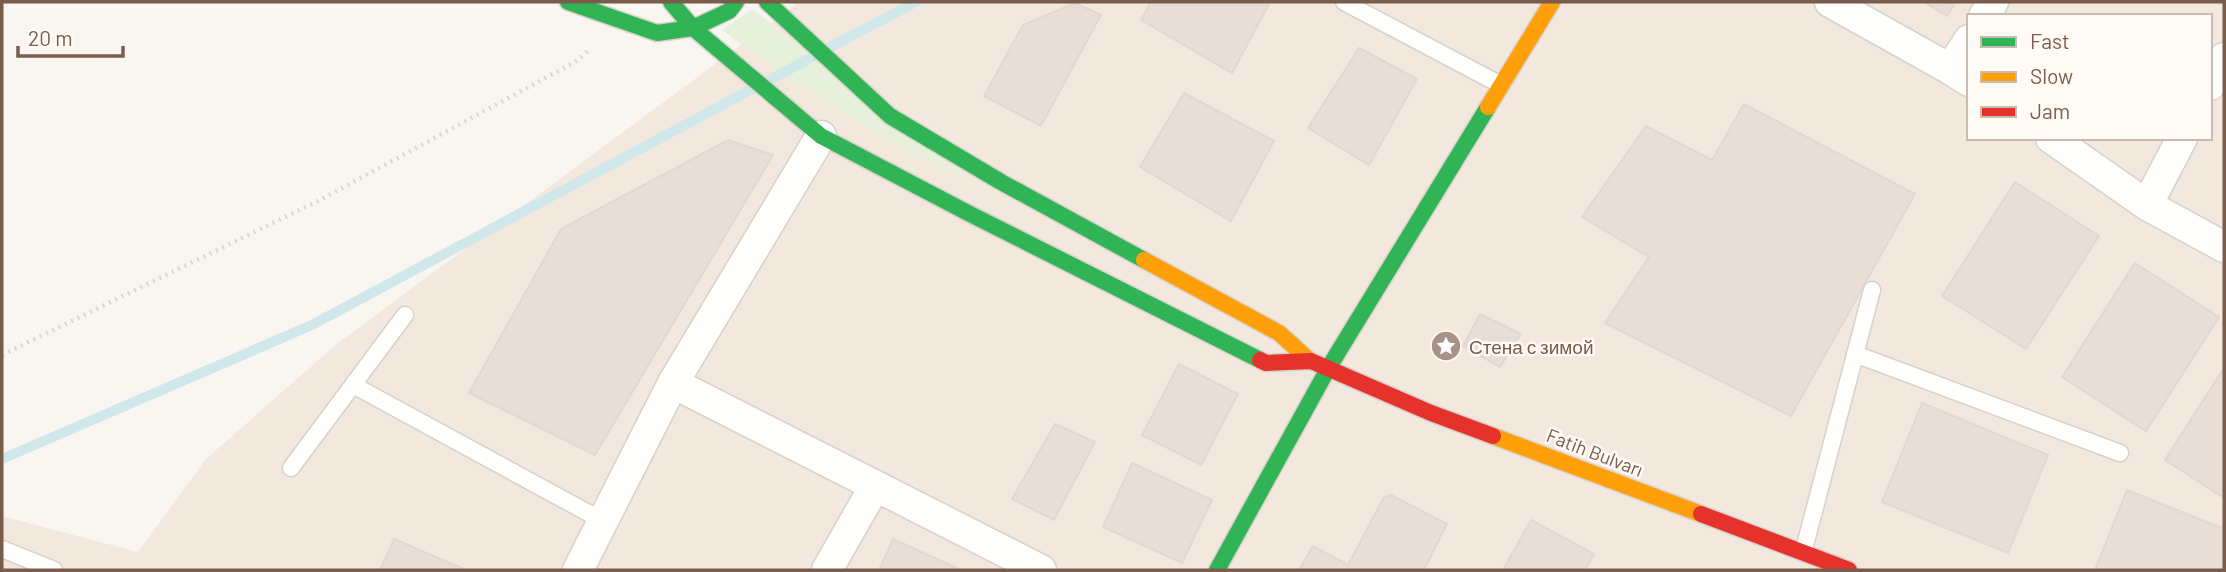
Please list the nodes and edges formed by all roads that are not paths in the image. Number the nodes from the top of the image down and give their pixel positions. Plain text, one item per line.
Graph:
1 (568, 2) edge
2 (671, 2) edge
3 (736, 2) edge
4 (1344, 2) edge
5 (1552, 2) edge
6 (1830, 2) edge
7 (768, 4) edge
8 (693, 28) junction
9 (1967, 48) edge
10 (2224, 58) edge
11 (1960, 75) edge
12 (2212, 81) edge
13 (1501, 85) junction
14 (810, 127) junction
15 (2054, 140) edge
16 (2181, 140) edge
17 (2147, 205) junction
18 (2224, 247) edge
19 (1872, 290) dead end
20 (405, 315) dead end
21 (1855, 354) junction
22 (1310, 361) junction
23 (1329, 368) junction
24 (674, 383) junction
25 (353, 385) junction
26 (2120, 453) dead end
27 (290, 468) dead end
28 (875, 486) junction
29 (603, 521) junction
30 (2, 549) edge
31 (1803, 553) junction
32 (1840, 569) edge
33 (54, 570) edge
34 (578, 570) edge
35 (827, 570) edge
36 (1041, 570) edge
37 (1217, 570) edge

1 - 8 street
2 - 8 street
3 - 8 street
4 - 13 lane
5 - 13 street
6 - 11 street
7 - 22 street
8 - 14 street
9 - 11 street
10 - 12 street
13 - 23 street
14 - 22 street
14 - 24 street
15 - 17 street
16 - 17 street
17 - 18 street
19 - 21 lane
20 - 25 lane
21 - 26 lane
21 - 31 lane
22 - 23 street, Fatih Bulvarı
23 - 31 street, Fatih Bulvarı
23 - 37 street
24 - 28 street
24 - 29 street
25 - 27 lane
25 - 29 lane
28 - 35 street
28 - 36 street
29 - 34 street
30 - 33 lane
31 - 32 street, Fatih Bulvarı

